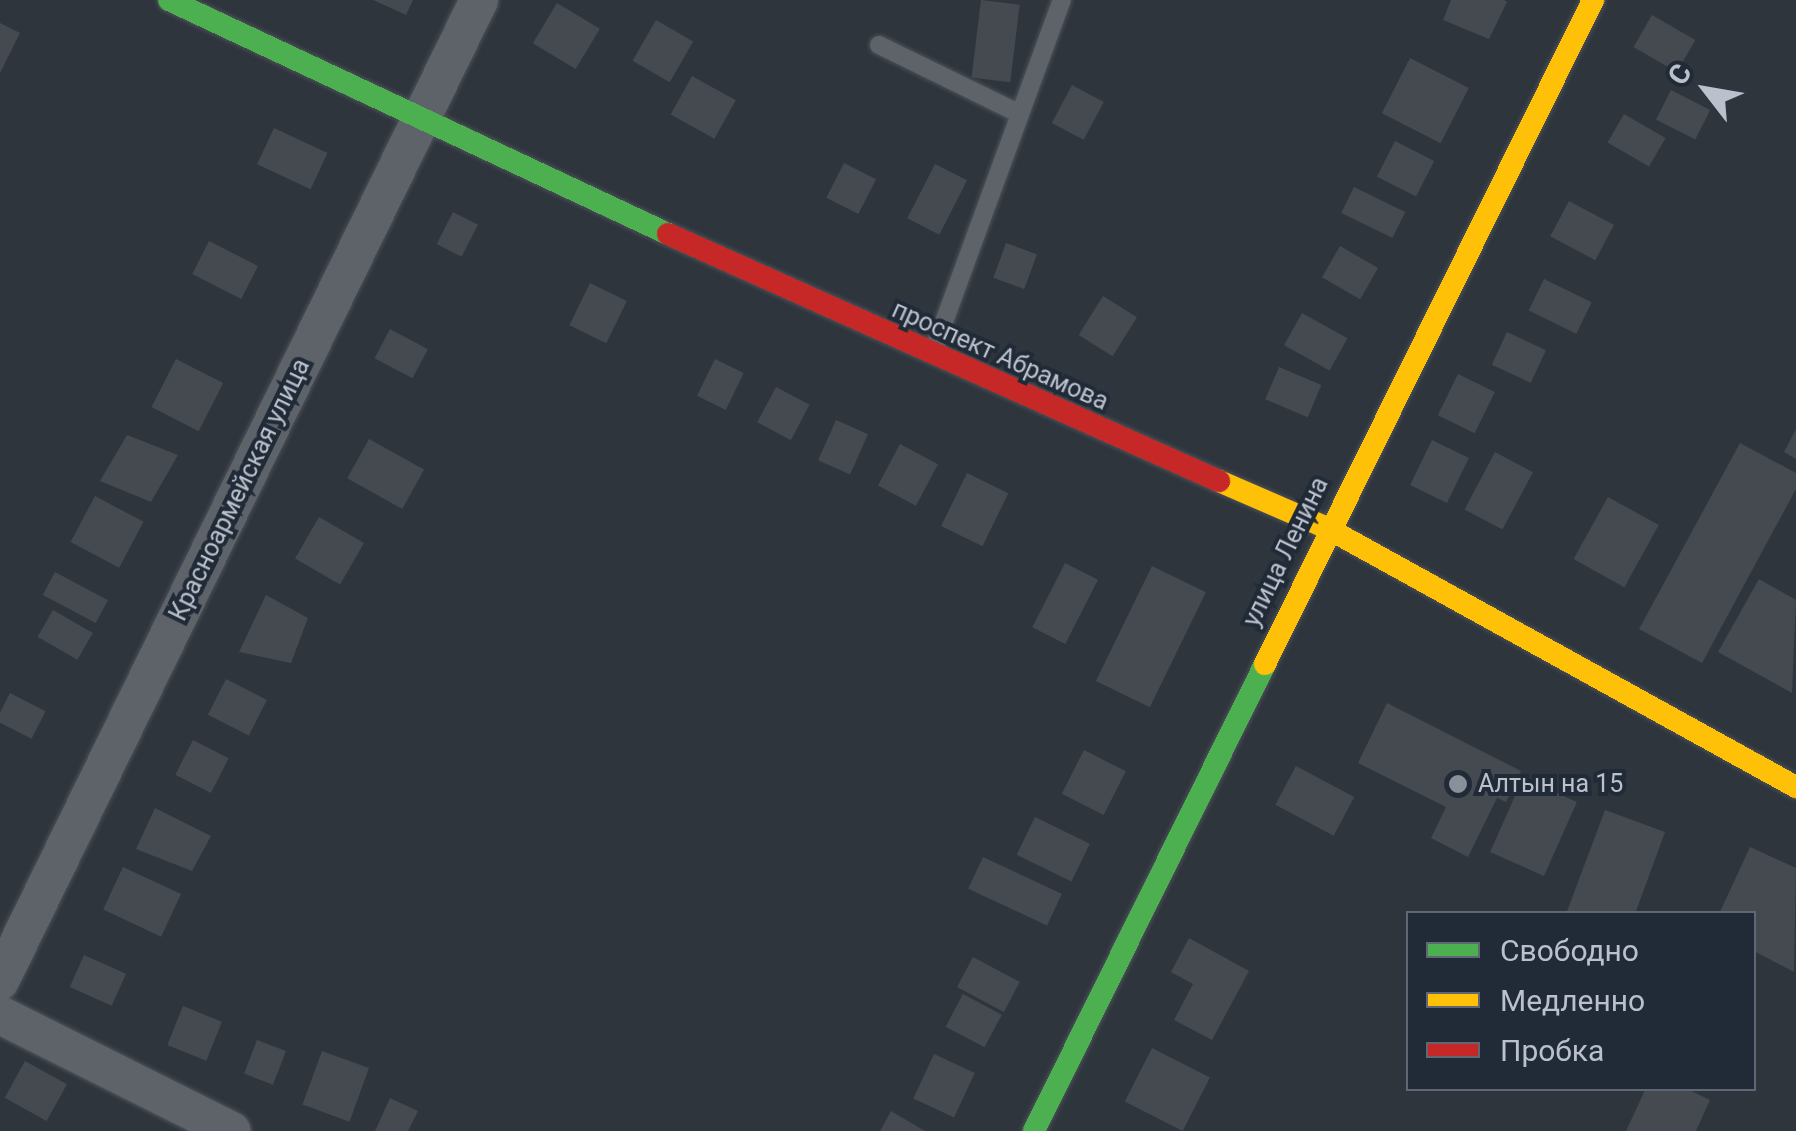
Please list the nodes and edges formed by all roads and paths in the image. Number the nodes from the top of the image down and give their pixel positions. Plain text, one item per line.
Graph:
1 (169, 0) edge
2 (479, 0) edge
3 (1593, 0) edge
4 (1057, 2) edge
5 (879, 45) dead end
6 (1018, 113) junction
7 (421, 119) junction
8 (931, 357) junction
9 (1327, 528) junction
10 (1796, 787) edge
11 (0, 981) edge
12 (0, 1016) edge
13 (232, 1131) edge
14 (1034, 1131) edge

1 - 7 street, проспект Абрамова
2 - 7 street, Красноармейская улица
3 - 9 street, улица Ленина
4 - 6 lane
5 - 6 lane
6 - 8 lane
7 - 8 street, проспект Абрамова
7 - 11 street, Красноармейская улица
8 - 9 street, проспект Абрамова
9 - 10 street, проспект Абрамова
9 - 14 street, улица Ленина
12 - 13 street

